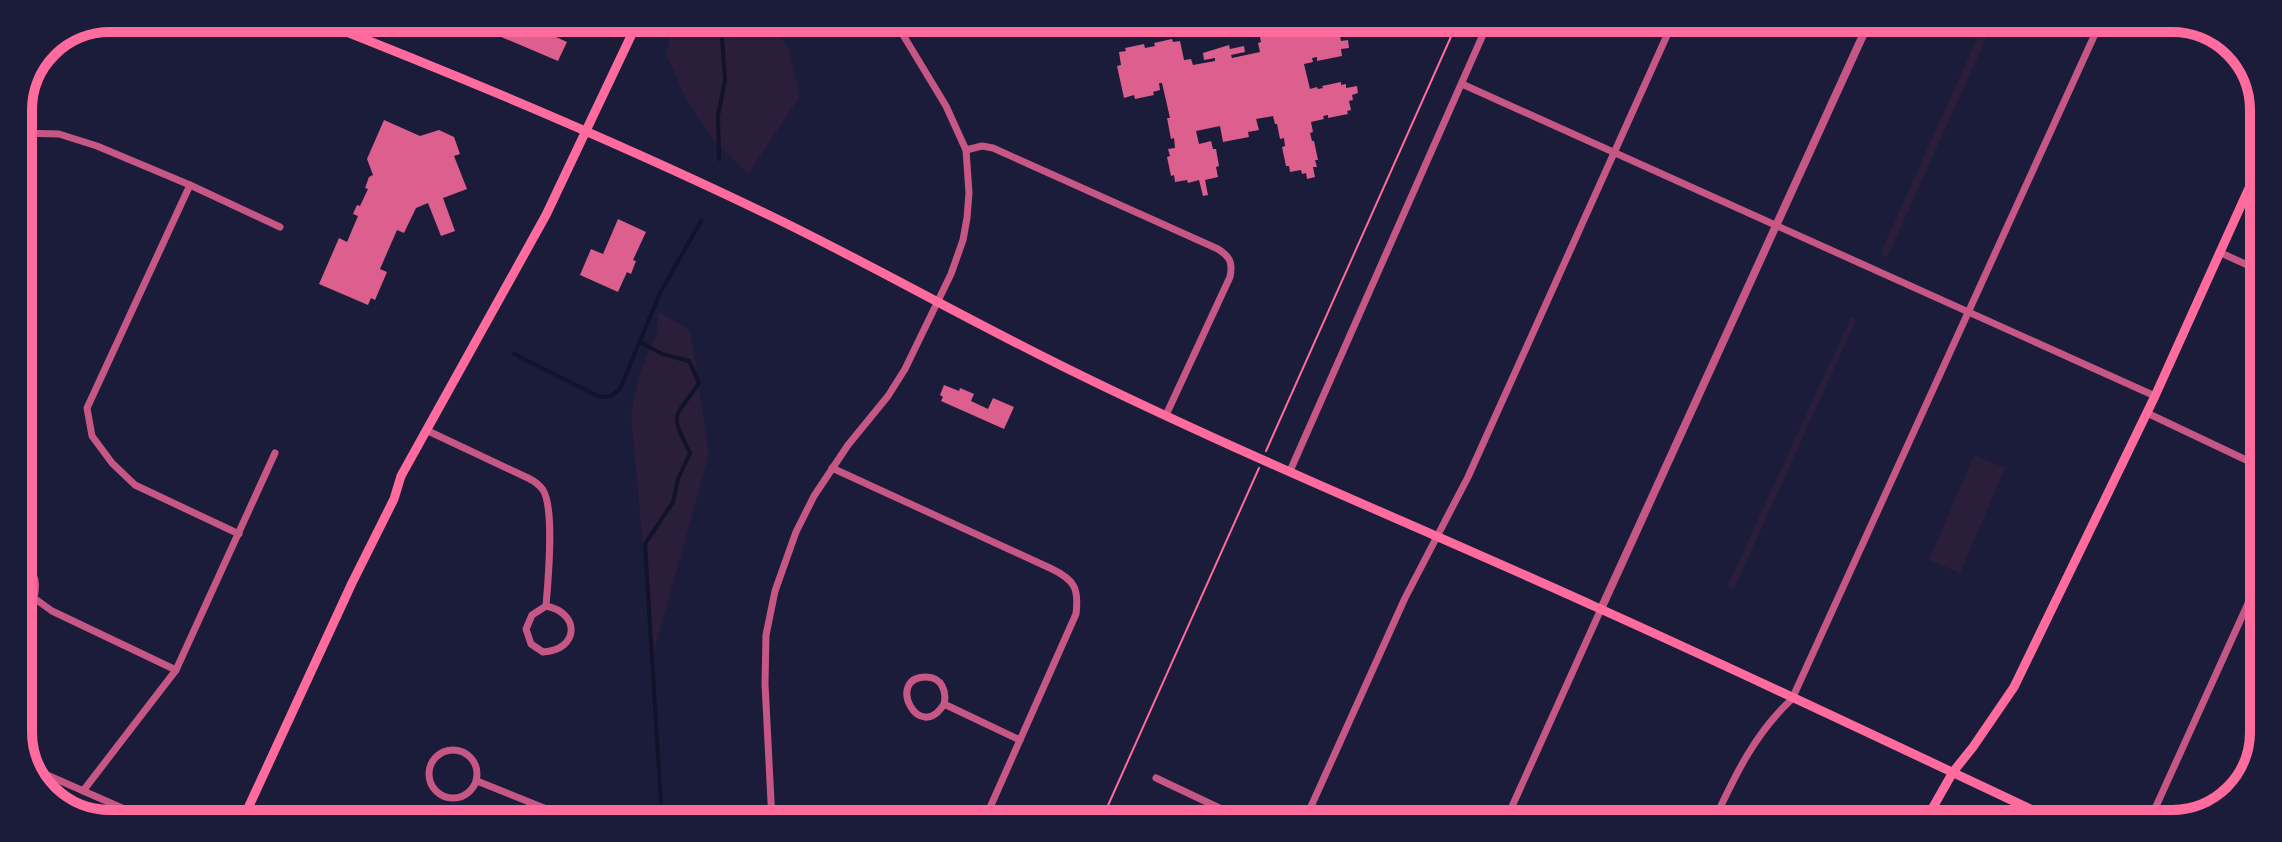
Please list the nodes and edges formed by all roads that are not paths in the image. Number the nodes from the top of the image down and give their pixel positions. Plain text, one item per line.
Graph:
1 (345, 32) edge
2 (633, 32) edge
3 (901, 32) edge
4 (1484, 32) edge
5 (1668, 32) edge
6 (1864, 32) edge
7 (2096, 32) edge
8 (1462, 84) junction
9 (587, 131) junction
10 (32, 133) edge
11 (966, 150) junction
12 (1613, 154) junction
13 (190, 185) junction
14 (2250, 187) edge
15 (1776, 225) junction
16 (280, 227) dead end
17 (2221, 253) junction
18 (2250, 266) edge
19 (938, 301) junction
20 (1967, 313) junction
21 (2155, 396) junction
22 (2147, 413) junction
23 (1166, 415) junction
24 (426, 430) junction
25 (275, 453) dead end
26 (2250, 462) edge
27 (832, 468) junction
28 (1290, 471) junction
29 (239, 534) junction
30 (1438, 537) junction
31 (32, 572) edge
32 (34, 598) joint
33 (2250, 599) edge
34 (546, 606) junction
35 (1601, 609) junction
36 (176, 670) junction
37 (1792, 699) junction
38 (944, 704) junction
39 (1020, 740) junction
40 (1953, 772) junction
41 (44, 774) edge
42 (1156, 778) dead end
43 (477, 781) junction
44 (83, 791) junction
45 (126, 810) edge
46 (247, 810) edge
47 (549, 810) edge
48 (771, 810) edge
49 (989, 810) edge
50 (1224, 810) edge
51 (1309, 810) edge
52 (1510, 810) edge
53 (1719, 810) edge
54 (1931, 810) edge
55 (2033, 810) edge
56 (2154, 810) edge

1 - 9 main road
2 - 9 main road
3 - 11 street
4 - 8 street
5 - 12 street
6 - 15 street
7 - 20 street
8 - 12 street
8 - 28 street
9 - 19 main road
9 - 24 main road
10 - 13 street
11 - 19 street
11 - 23 street
12 - 15 street
12 - 30 street
13 - 16 street
13 - 29 street
14 - 17 main road
15 - 20 street
15 - 35 street
17 - 18 street
17 - 21 main road
19 - 23 main road
19 - 27 street
20 - 21 street
20 - 37 street
21 - 22 main road
22 - 26 street
22 - 40 main road
23 - 28 main road
24 - 34 street
24 - 46 main road
25 - 29 street
27 - 39 street
27 - 48 street
28 - 30 main road
29 - 36 street
30 - 35 main road
30 - 51 street
31 - 32 street
32 - 36 street
33 - 56 street
34 - 34 street
35 - 37 main road
35 - 52 street
36 - 44 street
37 - 40 main road
37 - 53 street
38 - 38 street
38 - 39 street
39 - 49 street
40 - 54 main road
40 - 55 main road
41 - 44 street
42 - 50 street
43 - 43 street
43 - 47 street
44 - 45 street

